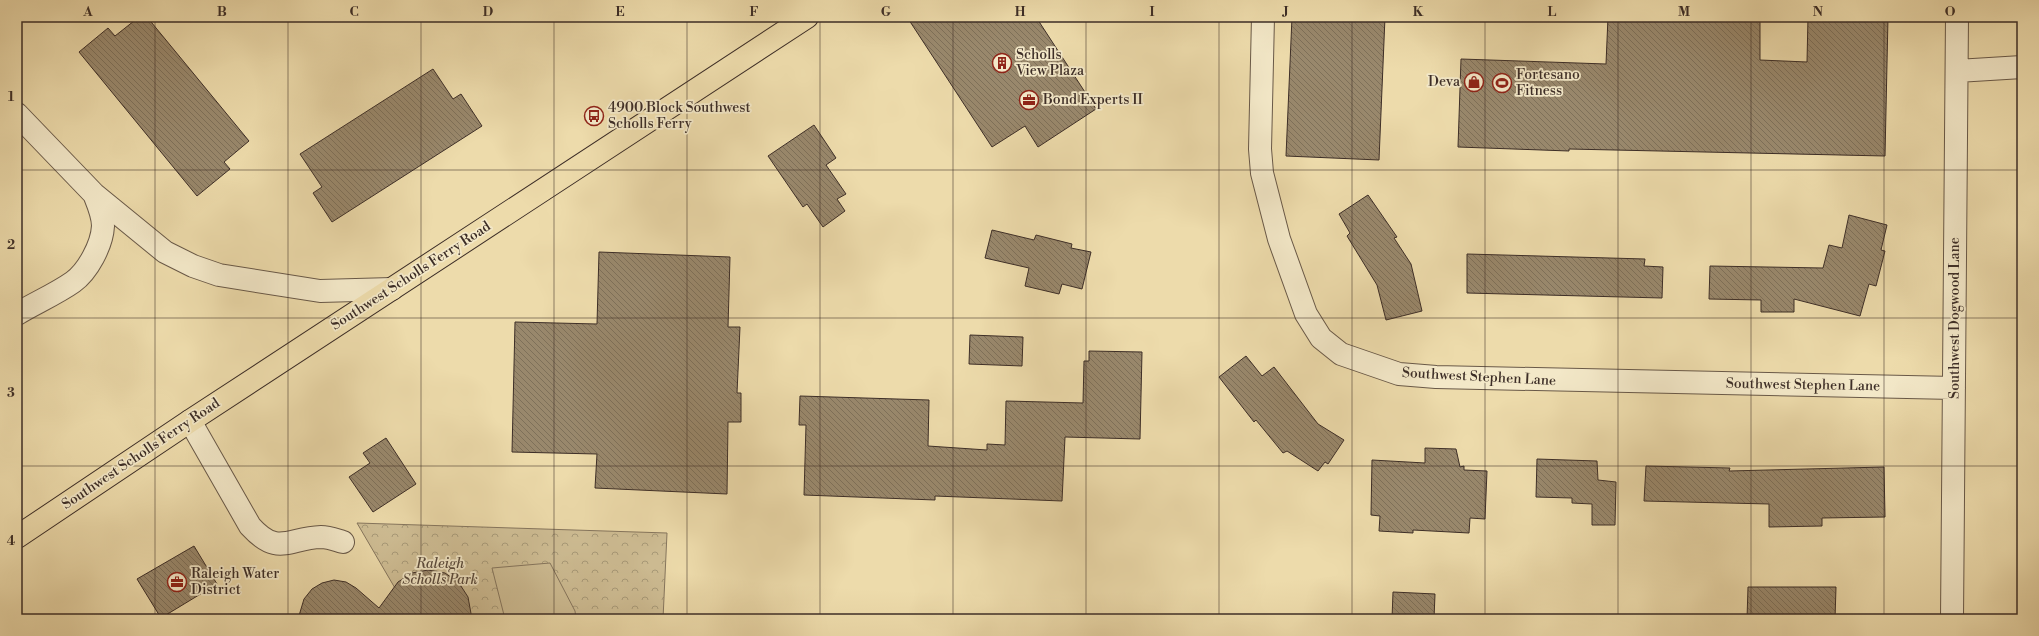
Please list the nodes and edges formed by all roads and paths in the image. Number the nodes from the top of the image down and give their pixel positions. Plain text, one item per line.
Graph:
1 (807, 17) edge
2 (1263, 17) edge
3 (1958, 17) edge
4 (2022, 67) edge
5 (1957, 71) junction
6 (17, 114) edge
7 (94, 194) junction
8 (392, 289) junction
9 (17, 314) edge
10 (1954, 388) junction
11 (190, 421) junction
12 (17, 537) edge
13 (343, 542) dead end
14 (1952, 619) edge

1 - 8 main road, Southwest Scholls Ferry Road
2 - 10 street, Southwest Stephen Lane
3 - 5 street, Southwest Dogwood Lane
4 - 5 street
5 - 10 street, Southwest Dogwood Lane
6 - 7 street
7 - 8 street
7 - 9 street
8 - 11 main road, Southwest Scholls Ferry Road
10 - 14 street, Southwest Dogwood Lane
11 - 12 main road, Southwest Scholls Ferry Road
11 - 13 street

